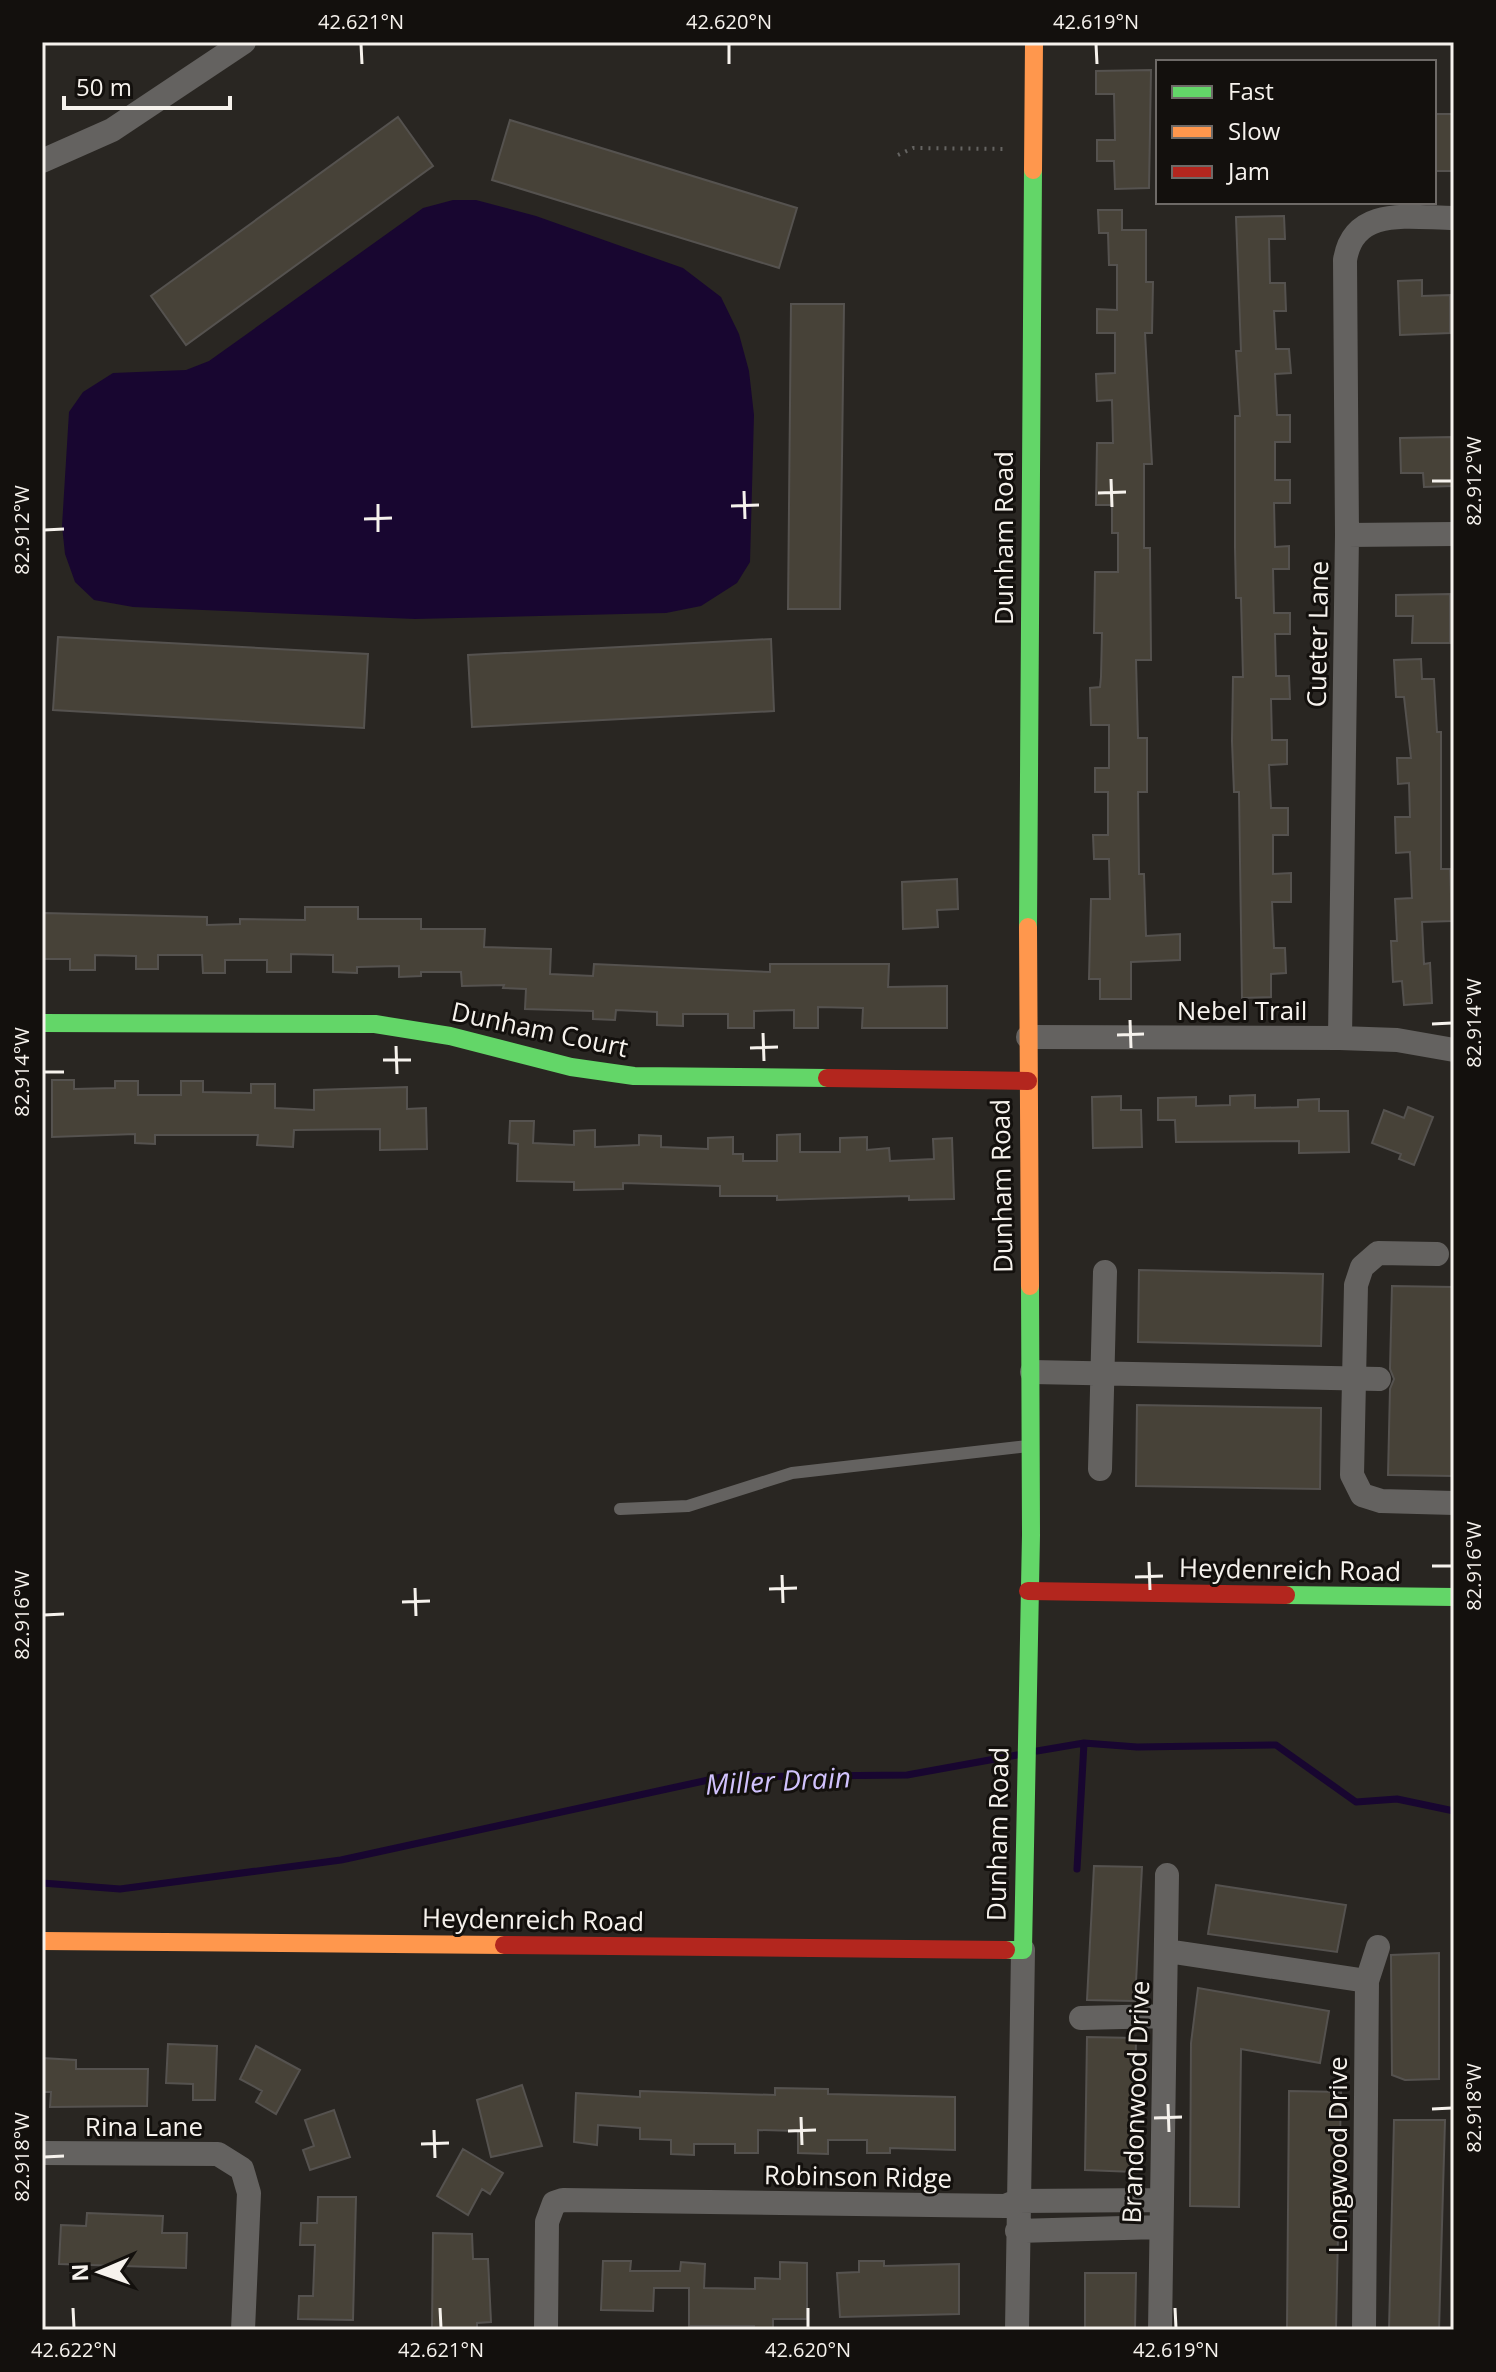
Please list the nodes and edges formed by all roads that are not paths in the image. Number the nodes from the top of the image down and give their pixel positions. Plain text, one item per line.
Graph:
1 (244, 42) edge
2 (1034, 42) edge
3 (42, 161) edge
4 (1454, 218) edge
5 (1454, 534) edge
6 (1347, 535) junction
7 (42, 1023) edge
8 (1028, 1037) junction
9 (1340, 1038) junction
10 (1454, 1050) edge
11 (1028, 1081) junction
12 (1437, 1254) dead end
13 (1105, 1272) dead end
14 (1032, 1372) junction
15 (1103, 1373) junction
16 (1354, 1378) junction
17 (1379, 1379) dead end
18 (1031, 1445) junction
19 (1100, 1469) dead end
20 (1454, 1503) edge
21 (620, 1509) dead end
22 (1028, 1591) junction
23 (1454, 1597) edge
24 (1167, 1875) dead end
25 (42, 1941) edge
26 (1378, 1947) dead end
27 (1023, 1950) junction
28 (1167, 1951) junction
29 (1367, 1981) junction
30 (1164, 2016) junction
31 (1081, 2018) dead end
32 (42, 2153) edge
33 (1161, 2200) junction
34 (1017, 2201) junction
35 (1159, 2227) junction
36 (1017, 2231) junction
37 (243, 2330) edge
38 (546, 2330) edge
39 (1017, 2330) edge
40 (1160, 2330) edge
41 (1364, 2330) edge

1 - 3 street
2 - 8 street, Dunham Road
4 - 6 street, Cueter Lane
5 - 6 street
6 - 9 street, Cueter Lane
7 - 11 street, Dunham Court
8 - 9 street, Nebel Trail
8 - 11 street, Dunham Road
9 - 10 street, Nebel Trail
11 - 14 street, Dunham Road
12 - 16 street
13 - 15 street
14 - 15 street
14 - 18 street, Dunham Road
15 - 16 street
15 - 19 street
16 - 17 street
16 - 20 street
18 - 21 lane
18 - 22 street, Dunham Road
22 - 23 street, Heydenreich Road
22 - 27 street, Dunham Road
24 - 28 street, Brandonwood Drive
25 - 27 street, Heydenreich Road
26 - 29 street, Longwood Drive
27 - 34 street, Dunham Road
28 - 29 street
28 - 30 street, Brandonwood Drive
29 - 41 street, Longwood Drive
30 - 31 street
30 - 33 street, Brandonwood Drive
32 - 37 street, Rina Lane
33 - 34 street, Robinson Ridge
33 - 35 street, Brandonwood Drive
34 - 36 street, Dunham Road
34 - 38 street, Robinson Ridge
35 - 36 street
35 - 40 street, Brandonwood Drive
36 - 39 street, Dunham Road

